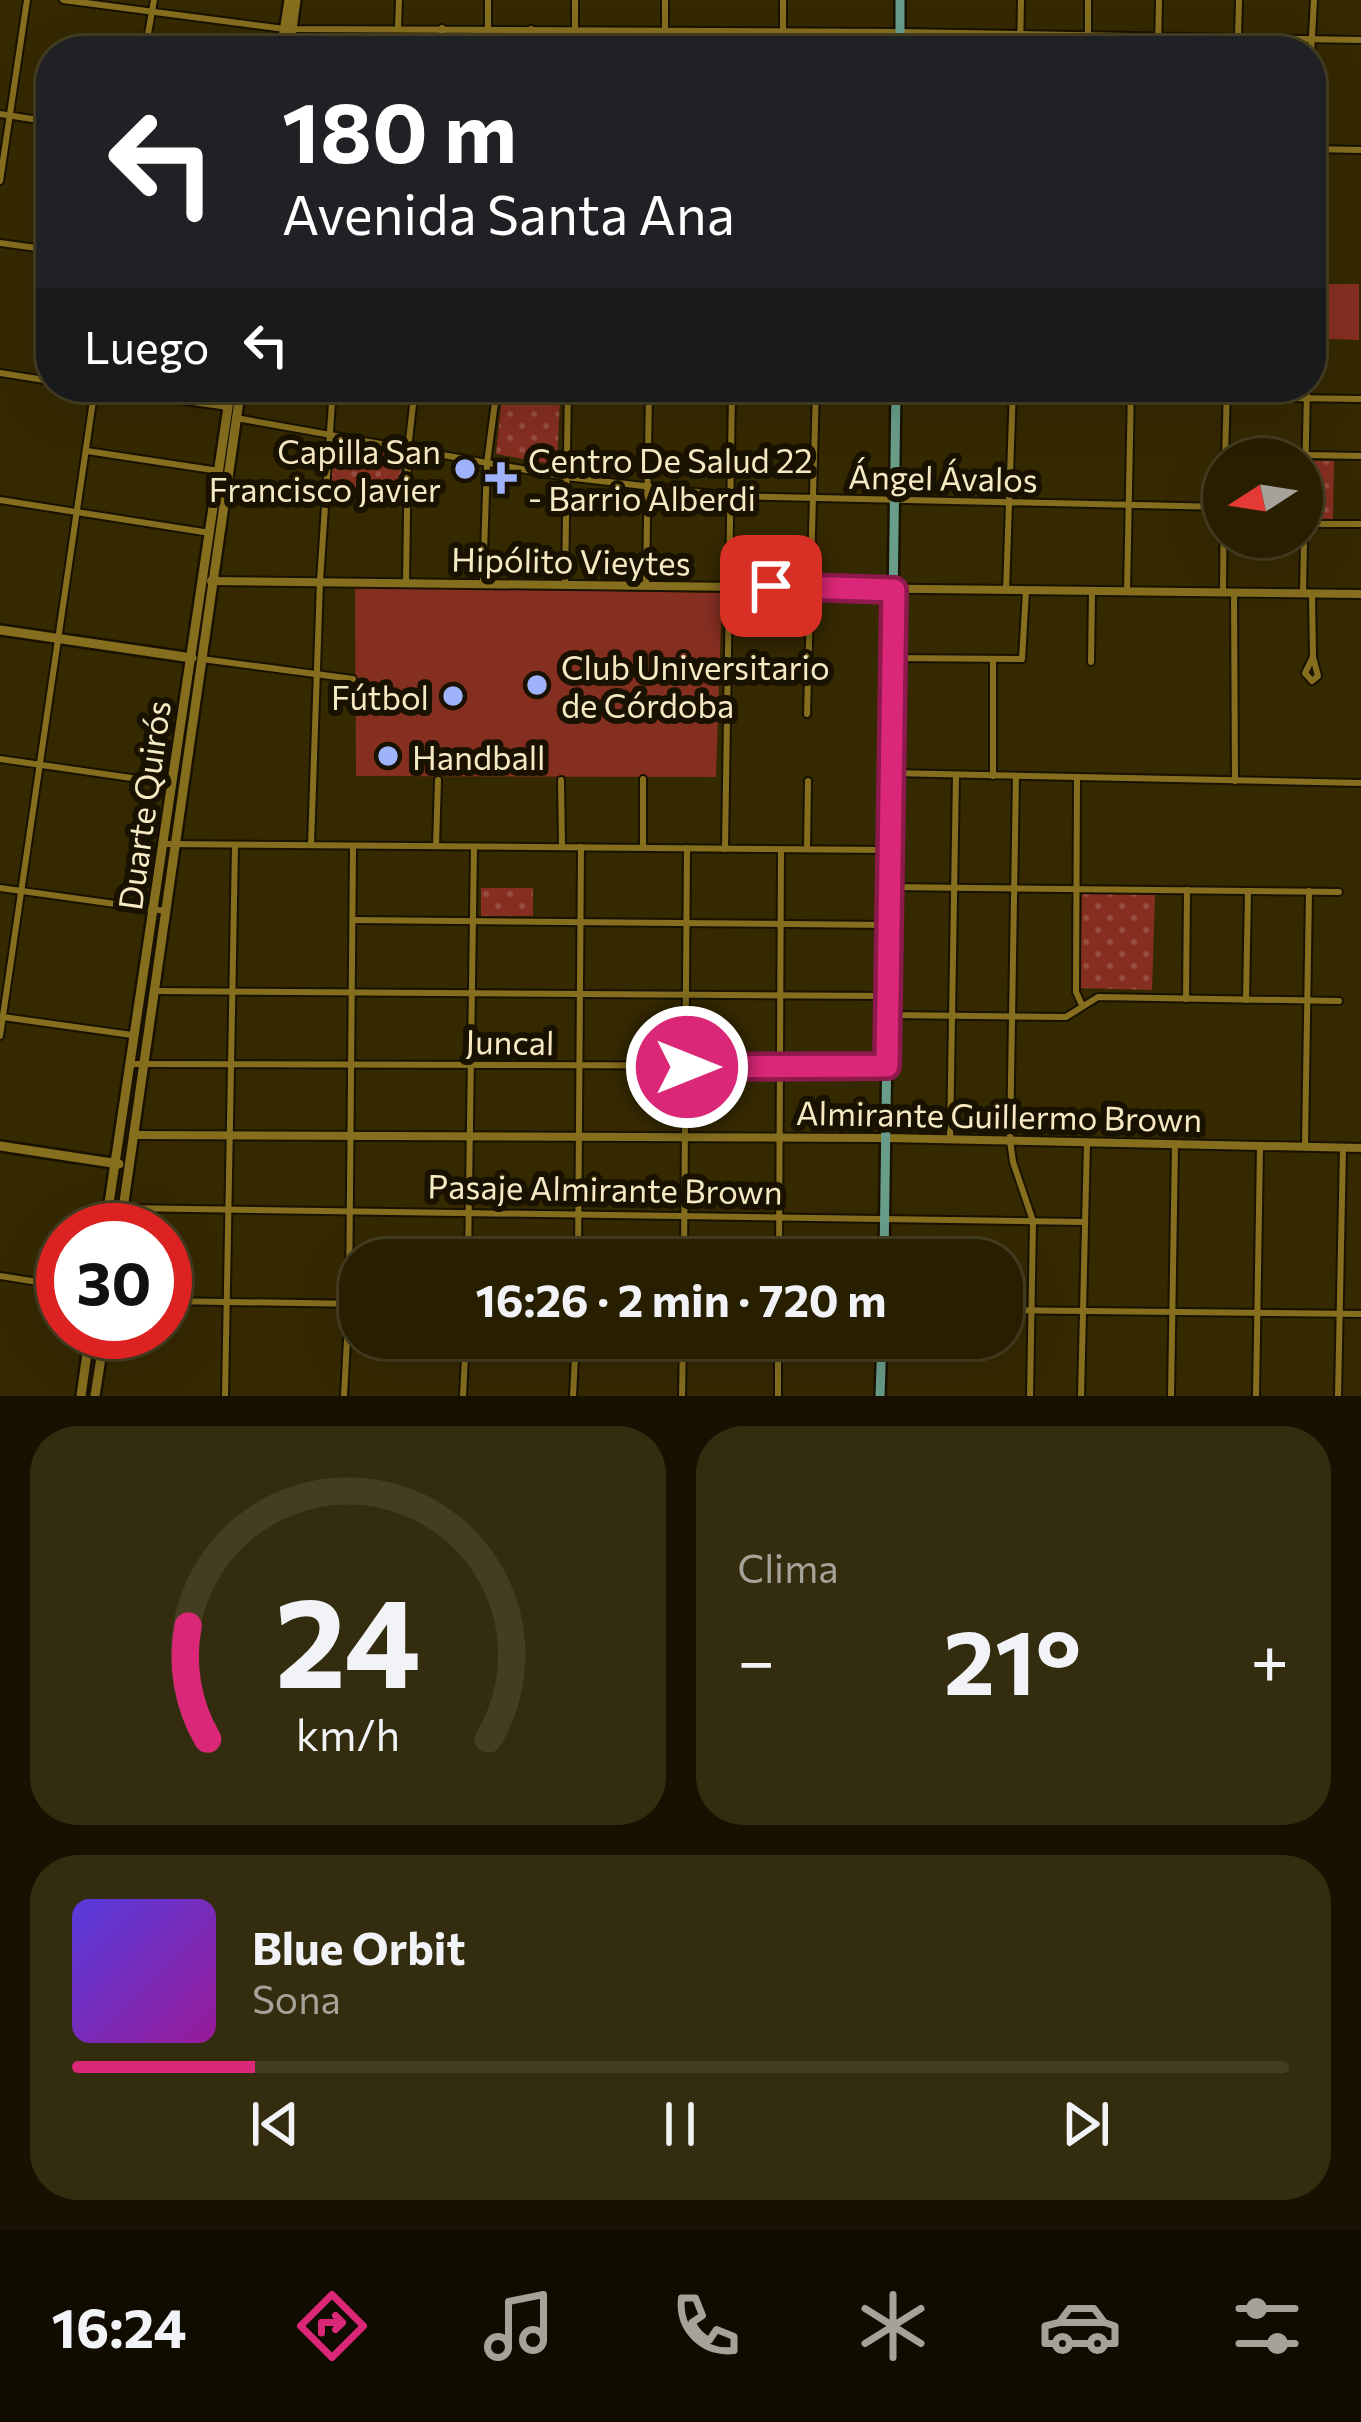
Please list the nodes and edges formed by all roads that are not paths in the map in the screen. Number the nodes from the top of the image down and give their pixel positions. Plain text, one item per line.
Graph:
1 (27, 0) edge
2 (63, 0) edge
3 (154, 0) edge
4 (292, 0) edge
5 (399, 0) edge
6 (488, 0) edge
7 (575, 0) edge
8 (665, 0) edge
9 (783, 0) edge
10 (900, 0) edge
11 (1021, 0) edge
12 (1088, 0) edge
13 (1160, 0) edge
14 (1239, 0) edge
15 (1314, 0) edge
16 (152, 12) junction
17 (289, 28) junction
18 (398, 28) junction
19 (442, 28) junction
20 (488, 28) junction
21 (531, 29) junction
22 (575, 29) junction
23 (665, 31) junction
24 (783, 32) junction
25 (900, 32) junction
26 (1020, 33) junction
27 (1088, 34) junction
28 (148, 36) edge
29 (288, 36) edge
30 (442, 36) edge
31 (531, 36) edge
32 (665, 36) edge
33 (900, 36) edge
34 (1158, 36) joint
35 (1238, 36) edge
36 (1312, 36) edge
37 (1326, 39) edge
38 (1361, 40) edge
39 (4, 115) edge
40 (36, 120) edge
41 (1326, 149) edge
42 (1361, 150) edge
43 (0, 181) edge
44 (0, 243) edge
45 (36, 248) edge
46 (0, 373) edge
47 (36, 379) edge
48 (1326, 399) edge
49 (1361, 399) edge
50 (91, 402) edge
51 (194, 402) edge
52 (229, 402) edge
53 (239, 402) edge
54 (332, 402) edge
55 (413, 402) edge
56 (495, 402) edge
57 (566, 402) edge
58 (649, 402) edge
59 (733, 402) edge
60 (816, 402) edge
61 (896, 402) edge
62 (1012, 402) edge
63 (1131, 402) edge
64 (1227, 402) edge
65 (1307, 402) edge
66 (228, 407) junction
67 (236, 418) junction
68 (327, 434) junction
69 (1226, 438) edge
70 (1306, 438) edge
71 (408, 449) junction
72 (87, 451) junction
73 (1323, 455) edge
74 (1361, 456) edge
75 (487, 463) junction
76 (219, 471) junction
77 (566, 477) junction
78 (648, 487) junction
79 (730, 496) junction
80 (813, 499) junction
81 (0, 500) edge
82 (895, 500) junction
83 (1008, 502) junction
84 (1128, 505) junction
85 (1203, 507) edge
86 (76, 513) junction
87 (1323, 524) edge
88 (1361, 524) edge
89 (215, 533) junction
90 (1223, 558) edge
91 (1306, 558) edge
92 (207, 580) junction
93 (320, 581) junction
94 (406, 582) junction
95 (483, 582) junction
96 (565, 584) junction
97 (646, 584) junction
98 (729, 586) junction
99 (812, 587) junction
100 (894, 590) junction
101 (1006, 591) junction
102 (1026, 591) junction
103 (1091, 592) junction
104 (1126, 592) junction
105 (1222, 593) junction
106 (1234, 593) junction
107 (1308, 594) junction
108 (1361, 594) edge
109 (0, 630) edge
110 (58, 638) junction
111 (1312, 657) dead end
112 (893, 658) junction
113 (197, 659) junction
114 (993, 661) junction
115 (1091, 662) dead end
116 (317, 674) junction
117 (353, 679) dead end
118 (807, 714) dead end
119 (0, 759) edge
120 (40, 765) junction
121 (891, 773) junction
122 (956, 775) junction
123 (993, 776) junction
124 (1016, 776) junction
125 (1077, 778) junction
126 (643, 779) dead end
127 (438, 780) dead end
128 (562, 780) dead end
129 (808, 781) dead end
130 (1235, 781) junction
131 (1361, 783) edge
132 (173, 784) junction
133 (170, 845) junction
134 (236, 846) junction
135 (311, 846) junction
136 (436, 846) junction
137 (562, 846) junction
138 (353, 847) junction
139 (474, 847) junction
140 (581, 847) junction
141 (643, 847) junction
142 (687, 848) junction
143 (725, 848) junction
144 (781, 850) junction
145 (807, 850) junction
146 (889, 850) junction
147 (889, 886) junction
148 (954, 887) junction
149 (0, 888) edge
150 (1014, 888) junction
151 (1076, 889) junction
152 (1187, 890) junction
153 (21, 891) junction
154 (1248, 891) junction
155 (1309, 892) junction
156 (1339, 892) dead end
157 (160, 910) junction
158 (352, 920) junction
159 (474, 921) junction
160 (581, 922) junction
161 (687, 922) junction
162 (782, 923) junction
163 (889, 925) junction
164 (153, 991) junction
165 (232, 992) junction
166 (352, 993) junction
167 (473, 994) junction
168 (782, 995) junction
169 (581, 996) junction
170 (688, 996) junction
171 (888, 996) junction
172 (1186, 999) junction
173 (1246, 1000) junction
174 (1307, 1000) junction
175 (1339, 1001) dead end
176 (1082, 1005) junction
177 (888, 1015) junction
178 (952, 1016) junction
179 (1012, 1016) junction
180 (1, 1017) edge
181 (136, 1035) junction
182 (0, 1036) edge
183 (230, 1064) junction
184 (137, 1065) junction
185 (352, 1065) junction
186 (471, 1065) junction
187 (580, 1066) junction
188 (782, 1066) junction
189 (887, 1066) junction
190 (687, 1067) junction
191 (132, 1135) junction
192 (229, 1135) junction
193 (352, 1135) junction
194 (470, 1137) junction
195 (579, 1138) junction
196 (687, 1138) junction
197 (781, 1138) junction
198 (886, 1138) junction
199 (950, 1139) junction
200 (1010, 1141) junction
201 (1088, 1142) junction
202 (1175, 1144) junction
203 (0, 1146) edge
204 (1260, 1147) junction
205 (1305, 1147) junction
206 (1343, 1148) junction
207 (1361, 1148) edge
208 (116, 1163) junction
209 (128, 1165) junction
210 (109, 1203) edge
211 (124, 1203) edge
212 (192, 1208) edge
213 (227, 1208) junction
214 (351, 1209) junction
215 (469, 1210) junction
216 (579, 1212) junction
217 (685, 1213) junction
218 (778, 1215) junction
219 (885, 1216) junction
220 (1034, 1221) junction
221 (1085, 1222) junction
222 (350, 1239) edge
223 (468, 1239) edge
224 (578, 1239) edge
225 (684, 1239) edge
226 (778, 1239) edge
227 (884, 1239) edge
228 (0, 1276) edge
229 (36, 1282) edge
230 (192, 1301) edge
231 (226, 1302) junction
232 (339, 1304) edge
233 (1023, 1311) edge
234 (1033, 1311) junction
235 (1083, 1311) junction
236 (1172, 1312) junction
237 (1258, 1312) junction
238 (1339, 1314) junction
239 (1361, 1314) edge
240 (86, 1359) edge
241 (101, 1359) edge
242 (346, 1359) edge
243 (465, 1359) edge
244 (575, 1359) edge
245 (683, 1359) edge
246 (778, 1359) edge
247 (881, 1359) edge
248 (81, 1396) edge
249 (95, 1396) edge
250 (224, 1396) edge
251 (344, 1396) edge
252 (464, 1396) edge
253 (572, 1396) edge
254 (682, 1396) edge
255 (778, 1396) edge
256 (880, 1396) edge
257 (1030, 1396) edge
258 (1081, 1396) edge
259 (1171, 1396) edge
260 (1256, 1396) edge
261 (1337, 1396) edge

1 - 39 street
2 - 16 street
3 - 16 street
4 - 17 main road
5 - 18 street
6 - 20 street
7 - 22 street
8 - 23 street
9 - 24 street
10 - 25 main road
11 - 26 street
12 - 27 street
13 - 34 street
14 - 35 street
15 - 36 street
16 - 17 street
16 - 28 street
17 - 18 street
17 - 29 main road
18 - 19 street
19 - 20 street
19 - 30 street
20 - 21 street
21 - 22 street
21 - 31 street
22 - 23 street
23 - 24 street
23 - 32 street
24 - 25 street
25 - 26 street
25 - 33 main road
26 - 27 street
27 - 34 street
37 - 38 street
39 - 40 street
39 - 43 street
41 - 42 street
44 - 45 street
46 - 47 street
48 - 49 street
50 - 72 street
51 - 66 street
52 - 66 main road, Duarte Quirós
53 - 67 main road, Duarte Quirós
54 - 68 street
55 - 71 street
56 - 75 street
57 - 77 street
58 - 78 street
59 - 79 street
60 - 80 street
61 - 82 main road
62 - 83 street
63 - 84 street
64 - 69 street
65 - 70 street
66 - 76 main road, Duarte Quirós
67 - 68 street, Ángel Ávalos
67 - 89 main road, Duarte Quirós
68 - 71 street, Ángel Ávalos
68 - 93 street
71 - 75 street, Ángel Ávalos
71 - 94 street
72 - 76 street
72 - 86 street
73 - 74 street
75 - 77 street, Ángel Ávalos
75 - 95 street
76 - 89 main road, Duarte Quirós
77 - 78 street, Ángel Ávalos
77 - 96 street
78 - 79 street, Ángel Ávalos
78 - 97 street
79 - 80 street, Ángel Ávalos
79 - 98 street
80 - 82 street, Ángel Ávalos
80 - 99 street
81 - 86 street
82 - 83 street, Ángel Ávalos
82 - 100 main road
83 - 84 street, Ángel Ávalos
83 - 101 street
84 - 85 street, Ángel Ávalos
84 - 104 street
86 - 89 street
86 - 110 street
87 - 88 street
89 - 92 main road, Duarte Quirós
90 - 105 street
91 - 107 street
92 - 93 street, Hipólito Vieytes
92 - 113 main road, Duarte Quirós
93 - 94 street, Hipólito Vieytes
93 - 116 street
94 - 95 street, Hipólito Vieytes
95 - 96 street, Hipólito Vieytes
96 - 97 street, Hipólito Vieytes
97 - 98 street, Hipólito Vieytes
98 - 99 street, Hipólito Vieytes
98 - 143 street
99 - 100 street, Hipólito Vieytes
99 - 118 street
100 - 101 street, Hipólito Vieytes
100 - 112 main road
101 - 102 street, Hipólito Vieytes
102 - 103 street, Hipólito Vieytes
102 - 114 street
103 - 104 street, Hipólito Vieytes
103 - 115 street
104 - 105 street, Hipólito Vieytes
105 - 106 street, Hipólito Vieytes
106 - 107 street, Hipólito Vieytes
106 - 130 street
107 - 108 street, Hipólito Vieytes
107 - 111 street
109 - 110 main road
110 - 113 main road
110 - 120 street
112 - 114 street
112 - 121 main road
113 - 116 street
113 - 132 main road, Duarte Quirós
113 - 133 main road, Duarte Quirós
114 - 123 street
116 - 117 street
116 - 135 street
119 - 120 street
120 - 132 street
120 - 153 street
121 - 122 street
121 - 146 main road
122 - 123 street
122 - 148 street
123 - 124 street
124 - 125 street
124 - 150 street
125 - 130 street
125 - 151 street
126 - 141 street
127 - 136 street
128 - 137 street
129 - 145 street
130 - 131 street
132 - 133 main road, Duarte Quirós
133 - 134 street
133 - 157 main road, Duarte Quirós
134 - 135 street
134 - 165 street
135 - 138 street
136 - 138 street
136 - 139 street
137 - 139 street
137 - 140 street
138 - 158 street
139 - 159 street
140 - 141 street
140 - 160 street
141 - 142 street
142 - 143 street
142 - 161 street
143 - 144 street
144 - 145 street
144 - 162 street
145 - 146 street
146 - 147 main road
147 - 148 street
147 - 163 main road
148 - 150 street
148 - 178 street
149 - 153 street
150 - 151 street
150 - 179 street
151 - 152 street
151 - 176 street
152 - 154 street
152 - 172 street
153 - 157 street
153 - 180 street
154 - 155 street
154 - 173 street
155 - 156 street
155 - 174 street
157 - 164 main road, Duarte Quirós
157 - 181 main road, Duarte Quirós
158 - 159 street
158 - 166 street
159 - 160 street
159 - 167 street
160 - 161 street
160 - 169 street
161 - 162 street
161 - 170 street
162 - 163 street
162 - 168 street
163 - 171 main road
164 - 165 street
164 - 184 main road, Duarte Quirós
165 - 166 street
165 - 183 street
166 - 167 street
166 - 185 street
167 - 169 street
167 - 186 street
168 - 170 street
168 - 171 street
168 - 188 street
169 - 170 street
169 - 187 street
170 - 190 street
171 - 177 main road
172 - 173 street
172 - 176 street
173 - 174 street
174 - 175 street
174 - 205 street
176 - 179 street
177 - 178 street
177 - 189 main road
178 - 179 street
178 - 199 street
179 - 200 street
180 - 181 street
180 - 182 street
181 - 184 main road, Duarte Quirós
183 - 184 street, Juncal
183 - 185 street, Juncal
183 - 192 street
184 - 191 main road, Duarte Quirós
184 - 208 main road, Duarte Quirós
185 - 186 street, Juncal
185 - 193 street
186 - 187 street, Juncal
186 - 194 street
187 - 190 street, Juncal
187 - 195 street
188 - 189 street, Juncal
188 - 190 street, Juncal
188 - 197 street
189 - 198 main road
190 - 196 street
191 - 192 street, Almirante Guillermo Brown
191 - 209 main road, Duarte Quirós
192 - 193 street, Almirante Guillermo Brown
192 - 213 street
193 - 194 street, Almirante Guillermo Brown
193 - 214 street
194 - 195 street, Almirante Guillermo Brown
194 - 215 street
195 - 196 street, Almirante Guillermo Brown
195 - 216 street
196 - 197 street, Almirante Guillermo Brown
196 - 217 street
197 - 198 street, Almirante Guillermo Brown
197 - 218 street
198 - 199 street, Almirante Guillermo Brown
198 - 219 main road
199 - 200 street, Almirante Guillermo Brown
200 - 201 street, Almirante Guillermo Brown
200 - 220 street
201 - 202 street, Almirante Guillermo Brown
201 - 221 street
202 - 204 street, Almirante Guillermo Brown
202 - 236 street
203 - 208 main road
204 - 205 street, Almirante Guillermo Brown
204 - 237 street
205 - 206 street, Almirante Guillermo Brown
206 - 207 street, Almirante Guillermo Brown
206 - 238 street
208 - 209 main road
208 - 210 main road, Duarte Quirós
209 - 211 main road, Duarte Quirós
212 - 213 street, Pasaje Almirante Brown
213 - 214 street, Pasaje Almirante Brown
213 - 231 street
214 - 215 street, Pasaje Almirante Brown
214 - 222 street
215 - 216 street, Pasaje Almirante Brown
215 - 223 street
216 - 217 street, Pasaje Almirante Brown
216 - 224 street
217 - 218 street, Pasaje Almirante Brown
217 - 225 street
218 - 219 street, Pasaje Almirante Brown
218 - 226 street
219 - 220 street, Pasaje Almirante Brown
219 - 227 main road
220 - 221 street, Pasaje Almirante Brown
220 - 234 street
221 - 235 street
228 - 229 street
230 - 231 street
231 - 232 street
231 - 250 street
233 - 234 street
234 - 235 street
234 - 257 street
235 - 236 street
235 - 258 street
236 - 237 street
236 - 259 street
237 - 238 street
237 - 260 street
238 - 239 street
238 - 261 street
240 - 248 main road
241 - 249 main road
242 - 251 street
243 - 252 street
244 - 253 street
245 - 254 street
246 - 255 street
247 - 256 main road

